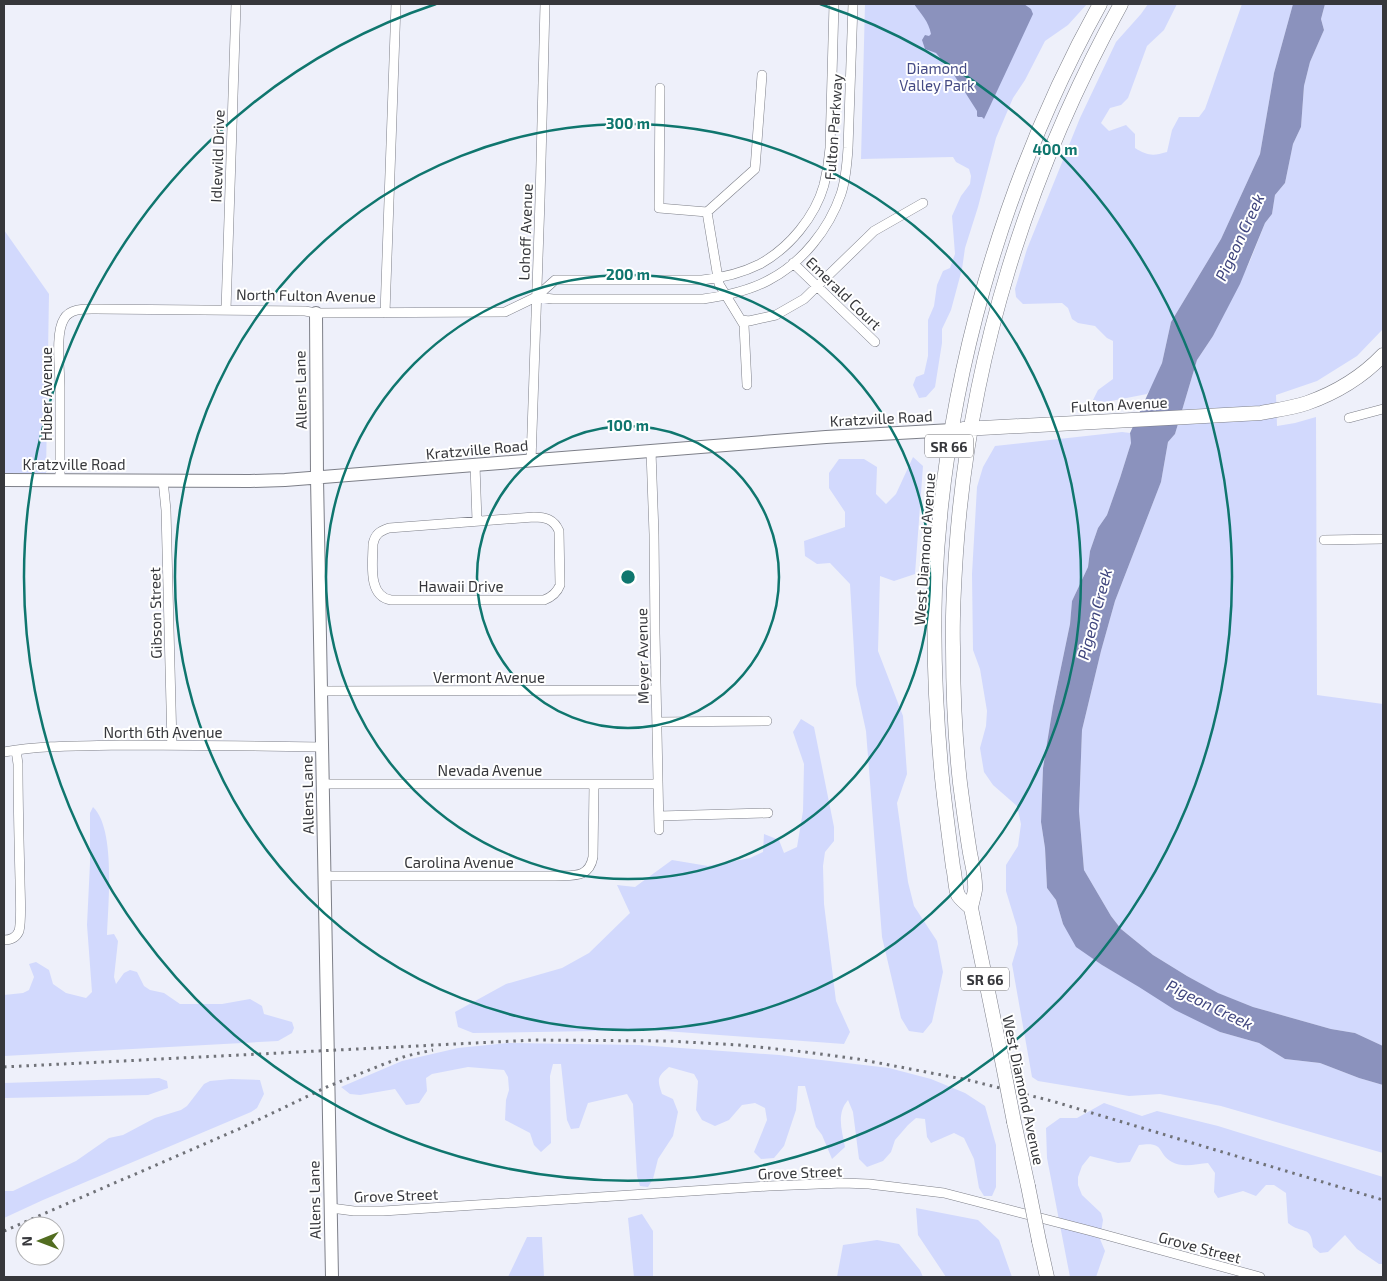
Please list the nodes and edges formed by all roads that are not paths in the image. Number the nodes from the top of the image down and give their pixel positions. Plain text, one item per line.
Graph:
1 (236, 4) edge
2 (396, 4) edge
3 (545, 4) edge
4 (834, 4) edge
5 (853, 4) edge
6 (1100, 4) edge
7 (1122, 4) edge
8 (762, 74) dead end
9 (660, 88) dead end
10 (923, 203) dead end
11 (707, 212) junction
12 (793, 263) junction
13 (718, 278) junction
14 (817, 287) junction
15 (726, 295) junction
16 (536, 297) junction
17 (226, 310) junction
18 (72, 312) joint
19 (316, 313) junction
20 (385, 313) junction
21 (742, 320) junction
22 (875, 342) dead end
23 (1383, 355) edge
24 (747, 385) dead end
25 (1383, 409) edge
26 (1349, 418) dead end
27 (971, 428) junction
28 (952, 430) junction
29 (651, 451) junction
30 (531, 460) junction
31 (475, 465) junction
32 (317, 478) junction
33 (4, 480) edge
34 (60, 480) junction
35 (163, 480) junction
36 (477, 521) junction
37 (1383, 539) edge
38 (1324, 540) dead end
39 (656, 690) junction
40 (322, 691) junction
41 (767, 721) dead end
42 (657, 722) junction
43 (172, 745) junction
44 (323, 746) junction
45 (16, 750) junction
46 (4, 752) edge
47 (323, 784) junction
48 (594, 784) junction
49 (657, 784) junction
50 (768, 813) dead end
51 (659, 816) junction
52 (659, 830) dead end
53 (325, 876) junction
54 (971, 908) junction
55 (4, 940) edge
56 (331, 1208) junction
57 (332, 1277) edge
58 (1046, 1277) edge
59 (1260, 1277) edge

1 - 17 street, Idlewild Drive
2 - 20 street
3 - 16 street, Lohoff Avenue
4 - 13 street, Fulton Parkway
5 - 12 street, Fulton Parkway
6 - 28 main road, West Diamond Avenue / SR 66
7 - 27 main road, West Diamond Avenue / SR 66
8 - 11 street
9 - 11 street
10 - 14 street
11 - 13 street
12 - 14 street, Emerald Court
12 - 15 street, Fulton Parkway
13 - 15 street
13 - 16 street, Fulton Parkway
14 - 21 street
14 - 22 street, Emerald Court
15 - 16 street, Fulton Parkway
15 - 21 street
16 - 20 street, North Fulton Avenue
16 - 30 street, Lohoff Avenue
17 - 18 street, North Fulton Avenue
17 - 19 street, North Fulton Avenue
18 - 34 street, Huber Avenue
19 - 20 street, North Fulton Avenue
19 - 32 street, Allens Lane
21 - 24 street
23 - 27 main road, Fulton Avenue
25 - 26 street
27 - 28 main road, Fulton Avenue
27 - 54 main road, West Diamond Avenue / SR 66
28 - 29 street, Kratzville Road
28 - 54 main road, West Diamond Avenue / SR 66
29 - 30 street, Kratzville Road
29 - 39 street, Meyer Avenue
30 - 31 street, Kratzville Road
31 - 32 street, Kratzville Road
31 - 36 street
32 - 35 street, Kratzville Road
32 - 40 street, Allens Lane
33 - 34 street, Kratzville Road
34 - 35 street, Kratzville Road
35 - 43 street, Gibson Street
36 - 36 street, Hawaii Drive
37 - 38 street
39 - 40 street, Vermont Avenue
39 - 42 street, Meyer Avenue
40 - 44 street, Allens Lane
41 - 42 street
42 - 49 street, Meyer Avenue
43 - 44 street, North 6th Avenue
43 - 45 street, North 6th Avenue
44 - 47 street, Allens Lane
45 - 46 street, North 6th Avenue
45 - 55 street
47 - 48 street, Nevada Avenue
47 - 53 street, Allens Lane
48 - 49 street, Nevada Avenue
48 - 53 street, Carolina Avenue
49 - 51 street, Meyer Avenue
50 - 51 street
51 - 52 street, Meyer Avenue
53 - 56 street, Allens Lane
54 - 58 main road, West Diamond Avenue / SR 66, bridge
56 - 57 street, Allens Lane
56 - 59 street, Grove Street

